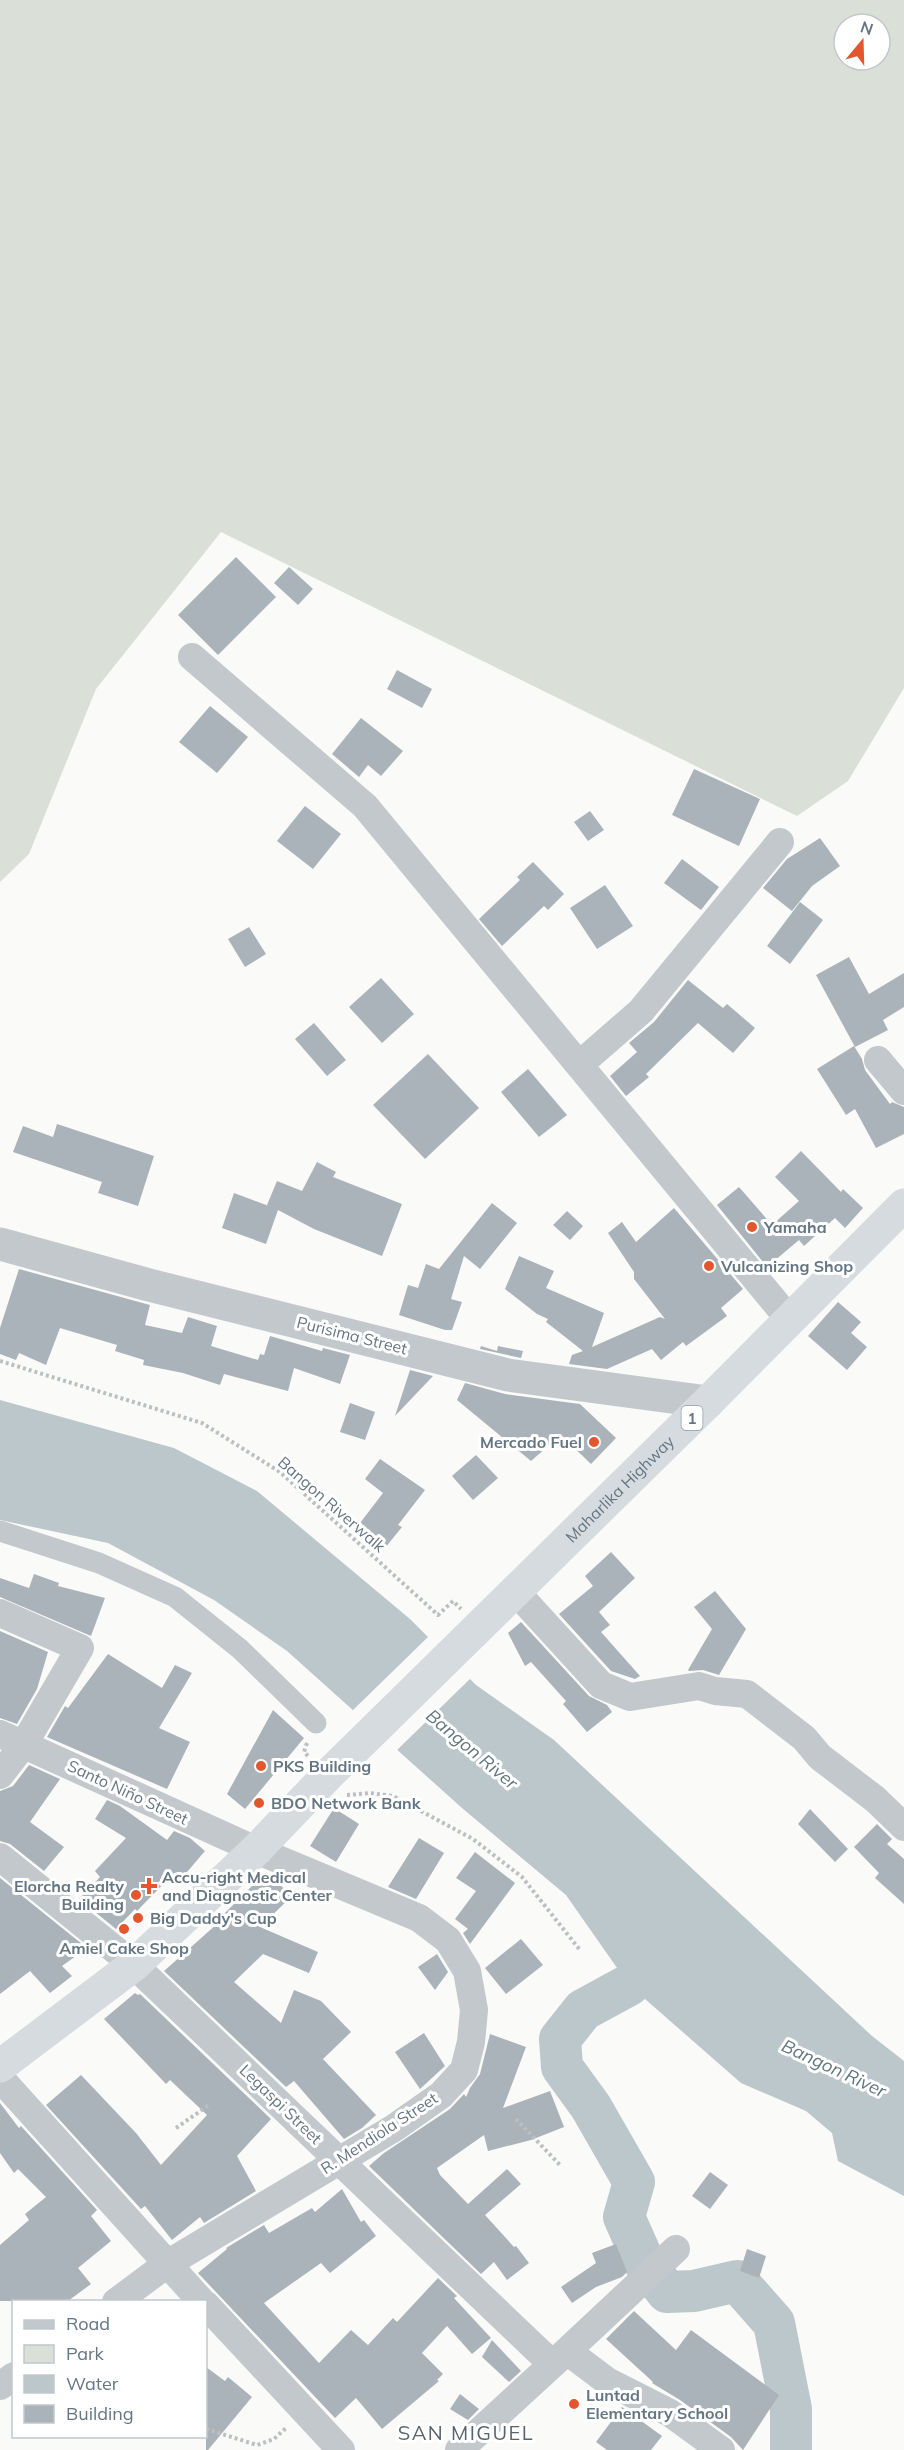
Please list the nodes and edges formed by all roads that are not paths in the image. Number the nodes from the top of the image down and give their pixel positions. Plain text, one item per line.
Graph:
1 (192, 657) dead end
2 (780, 842) dead end
3 (878, 1060) dead end
4 (579, 1065) junction
5 (904, 1091) edge
6 (904, 1205) edge
7 (0, 1244) edge
8 (789, 1319) junction
9 (708, 1402) junction
10 (0, 1531) edge
11 (516, 1592) junction
12 (0, 1613) edge
13 (316, 1723) dead end
14 (12, 1739) edge
15 (0, 1775) edge
16 (904, 1827) edge
17 (256, 1850) junction
18 (0, 1857) edge
19 (134, 1965) junction
20 (0, 2066) edge
21 (0, 2078) edge
22 (340, 2160) junction
23 (676, 2248) dead end
24 (167, 2264) junction
25 (117, 2300) edge
26 (201, 2300) edge
27 (207, 2306) edge
28 (559, 2357) junction
29 (341, 2450) edge
30 (459, 2450) edge
31 (721, 2450) edge

1 - 4 street
2 - 4 street
3 - 5 street
4 - 8 street
6 - 8 highway, Maharlika Highway / 1
7 - 9 street, Purisima Street
8 - 9 highway, Maharlika Highway / 1
9 - 11 highway, Maharlika Highway / 1
10 - 13 street
11 - 16 street
11 - 17 highway, Maharlika Highway / 1
12 - 14 street
14 - 15 street
14 - 17 street, Santo Niño Street
17 - 19 highway, 1
17 - 22 street, R. Mendiola Street
18 - 19 street, Legaspi Street
19 - 20 highway, 1
19 - 22 street, Legaspi Street
21 - 24 street
22 - 24 street, R. Mendiola Street
22 - 28 street, Legaspi Street
23 - 28 street
24 - 25 street, R. Mendiola Street
24 - 26 street
27 - 29 street
28 - 30 street
28 - 31 street, Legaspi Street

